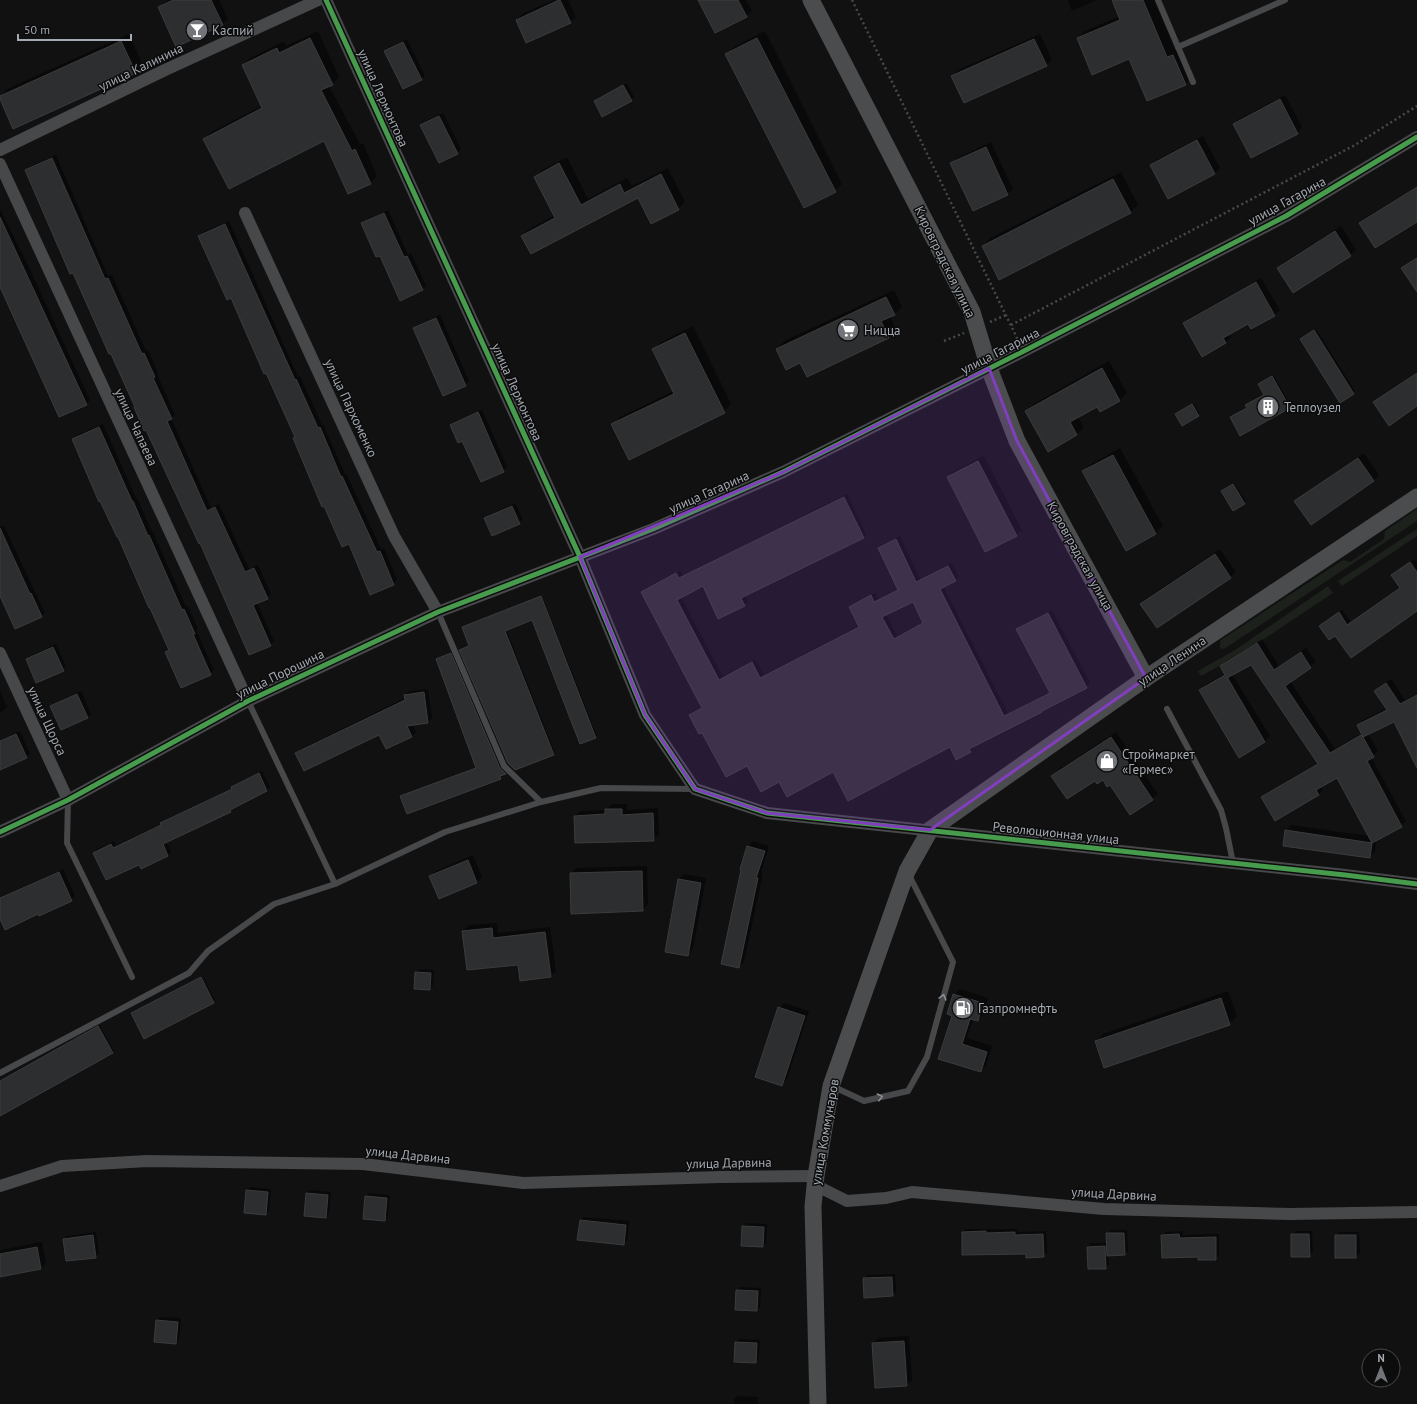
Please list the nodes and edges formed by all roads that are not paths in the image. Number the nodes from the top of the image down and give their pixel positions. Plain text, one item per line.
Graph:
1 (318, 0) edge
2 (326, 0) edge
3 (812, 0) edge
4 (1158, 0) edge
5 (1285, 0) edge
6 (1178, 47) junction
7 (1193, 82) dead end
8 (1417, 138) edge
9 (0, 150) edge
10 (0, 164) edge
11 (245, 213) dead end
12 (990, 368) junction
13 (1417, 497) edge
14 (580, 557) junction
15 (438, 612) junction
16 (0, 653) edge
17 (1146, 678) junction
18 (248, 701) junction
19 (1167, 709) dead end
20 (695, 789) junction
21 (68, 800) junction
22 (541, 802) junction
23 (930, 830) junction
24 (0, 832) edge
25 (1233, 863) junction
26 (907, 871) junction
27 (335, 884) junction
28 (1417, 884) edge
29 (132, 977) dead end
30 (0, 1073) edge
31 (831, 1086) junction
32 (815, 1181) junction
33 (0, 1186) edge
34 (1417, 1212) edge
35 (818, 1404) edge

1 - 9 street, улица Калинина
2 - 14 street, улица Лермонтова
3 - 12 main road, Кировградская улица
4 - 6 lane
5 - 6 lane
6 - 7 lane
8 - 12 street, улица Гагарина
10 - 18 street, улица Чапаева
11 - 15 street, улица Пархоменко
12 - 14 street, улица Гагарина
12 - 17 main road, Кировградская улица
13 - 17 main road, улица Ленина
14 - 15 street, улица Порошина
14 - 20 street, улица Лермонтова
15 - 18 street, улица Порошина
15 - 22 lane
16 - 21 street, улица Щорса
17 - 23 main road, улица Ленина
18 - 21 street, улица Порошина
18 - 27 lane
19 - 25 lane
20 - 22 lane
20 - 23 street, Революционная улица
21 - 24 street, улица Порошина
21 - 29 lane
22 - 27 lane
23 - 25 street, Революционная улица
23 - 26 main road, улица Коммунаров
25 - 28 street, Революционная улица
26 - 31 main road, улица Коммунаров
31 -> 26 lane
27 - 30 lane
31 - 32 main road, улица Коммунаров
32 - 33 street, улица Дарвина
32 - 34 street, улица Дарвина
32 - 35 main road, улица Коммунаров

